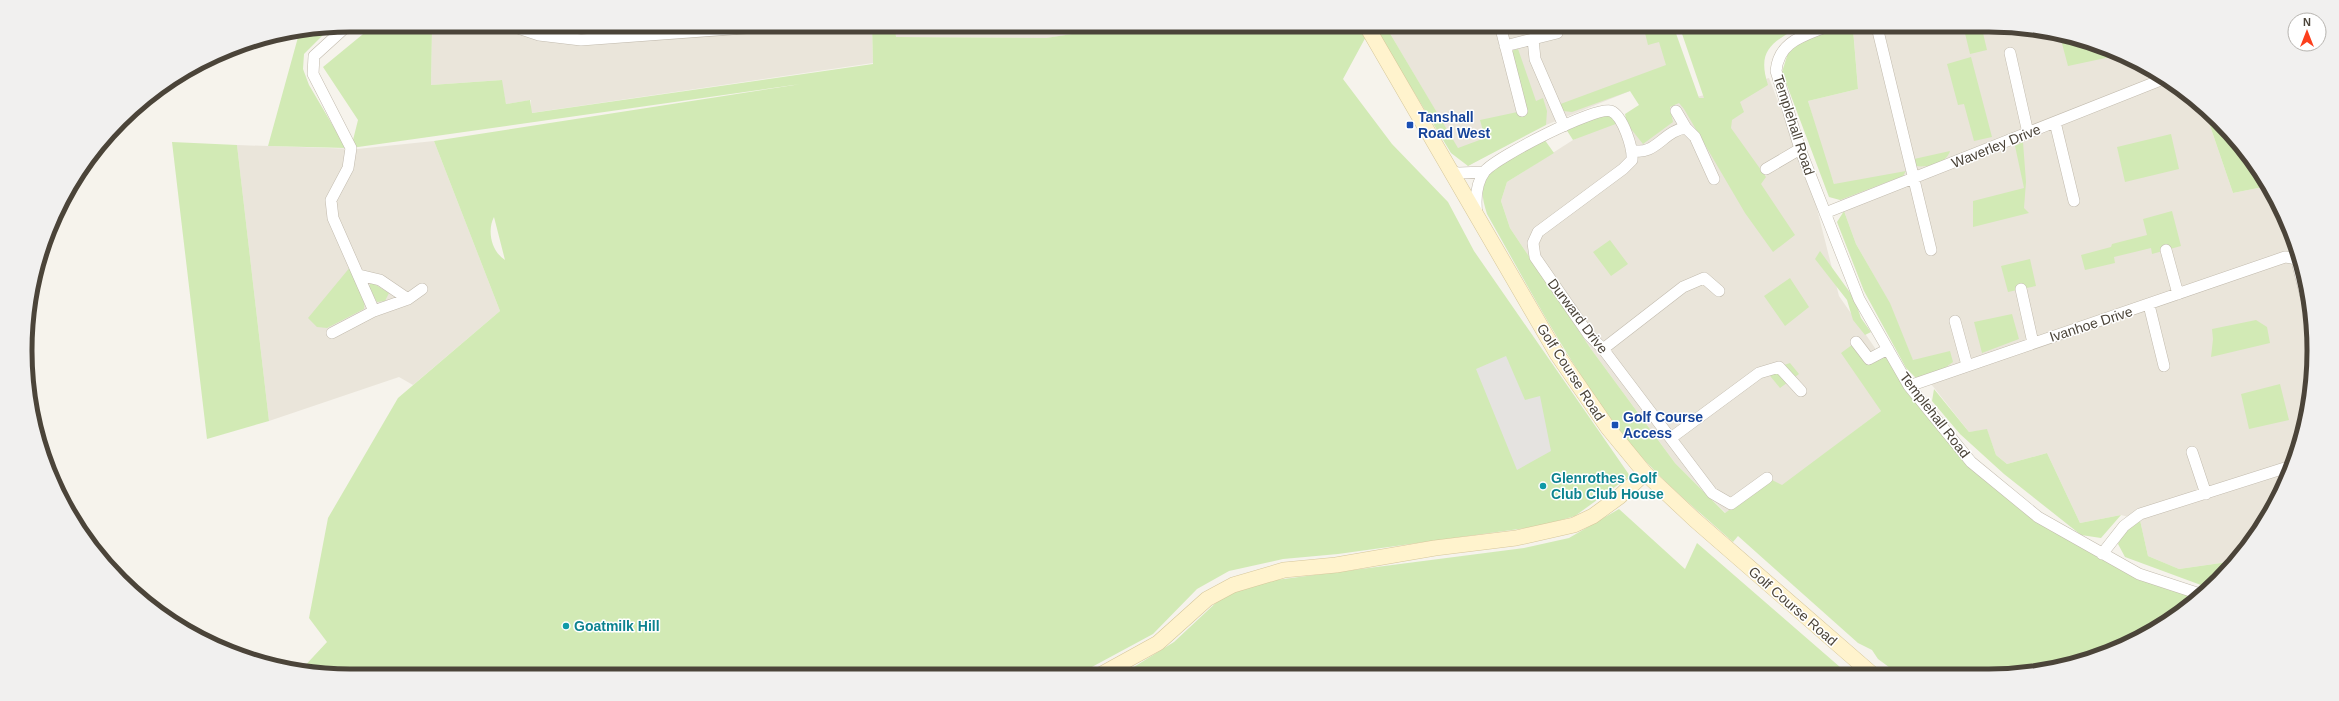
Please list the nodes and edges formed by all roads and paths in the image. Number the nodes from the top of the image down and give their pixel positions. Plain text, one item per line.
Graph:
1 (530, 32) edge
2 (682, 32) edge
3 (1370, 32) edge
4 (1502, 32) edge
5 (1557, 32) edge
6 (1814, 32) edge
7 (1878, 32) edge
8 (340, 33) edge
9 (1532, 39) junction
10 (1505, 46) junction
11 (2010, 53) dead end
12 (2158, 81) edge
13 (1522, 111) dead end
14 (1676, 111) dead end
15 (2056, 122) junction
16 (1564, 126) junction
17 (1686, 128) junction
18 (2028, 133) junction
19 (1800, 148) junction
20 (1632, 150) junction
21 (1766, 169) dead end
22 (1450, 171) junction
23 (1484, 172) junction
24 (1714, 179) dead end
25 (1913, 179) junction
26 (2074, 201) dead end
27 (1826, 213) junction
28 (1477, 217) junction
29 (1931, 250) dead end
30 (2166, 250) dead end
31 (2293, 258) edge
32 (359, 274) junction
33 (422, 289) dead end
34 (2021, 289) dead end
35 (1719, 290) dead end
36 (2178, 294) junction
37 (408, 299) junction
38 (2149, 305) junction
39 (374, 311) junction
40 (1955, 320) dead end
41 (332, 333) dead end
42 (1856, 342) dead end
43 (2033, 343) junction
44 (1603, 349) junction
45 (1888, 349) junction
46 (1967, 365) junction
47 (2164, 366) dead end
48 (1909, 386) junction
49 (1802, 391) dead end
50 (1671, 438) junction
51 (2192, 452) dead end
52 (2284, 468) edge
53 (1645, 473) junction
54 (1767, 478) dead end
55 (2206, 494) junction
56 (2102, 554) junction
57 (2196, 593) edge
58 (1111, 669) edge
59 (1866, 669) edge

1 - 2 street
3 - 22 street, Golf Course Road
4 - 10 street
5 - 9 street
6 - 19 street, Templehall Road
7 - 25 street
8 - 32 street
9 - 10 street
9 - 16 street
10 - 13 street
11 - 18 street
12 - 15 street, Waverley Drive
14 - 17 street
15 - 18 street, Waverley Drive
15 - 26 street
16 - 20 street
16 - 23 street
17 - 20 street
17 - 24 street
18 - 25 street, Waverley Drive
19 - 21 street
19 - 27 street, Templehall Road
20 - 44 street, Durward Drive
22 - 23 street
22 - 28 street, Golf Course Road
23 - 28 street
25 - 27 street, Waverley Drive
25 - 29 street
27 - 45 street, Templehall Road
28 - 53 street, Golf Course Road
30 - 36 street
31 - 36 street, Ivanhoe Drive
32 - 37 street
32 - 39 street
33 - 37 street
34 - 43 street, Ivanhoe Drive
35 - 44 street
36 - 38 street, Ivanhoe Drive
37 - 39 street
38 - 43 street, Ivanhoe Drive
38 - 47 street, Ivanhoe Drive
39 - 41 street
40 - 46 street
42 - 45 street
43 - 46 street, Ivanhoe Drive
44 - 50 street, Durward Drive
45 - 48 street, Templehall Road
46 - 48 street, Ivanhoe Drive
48 - 56 street, Templehall Road
49 - 50 street
50 - 54 street, Durward Drive
51 - 55 street
52 - 55 street
53 - 58 street
53 - 59 street, Golf Course Road
55 - 56 street
56 - 57 street, Templehall Road

